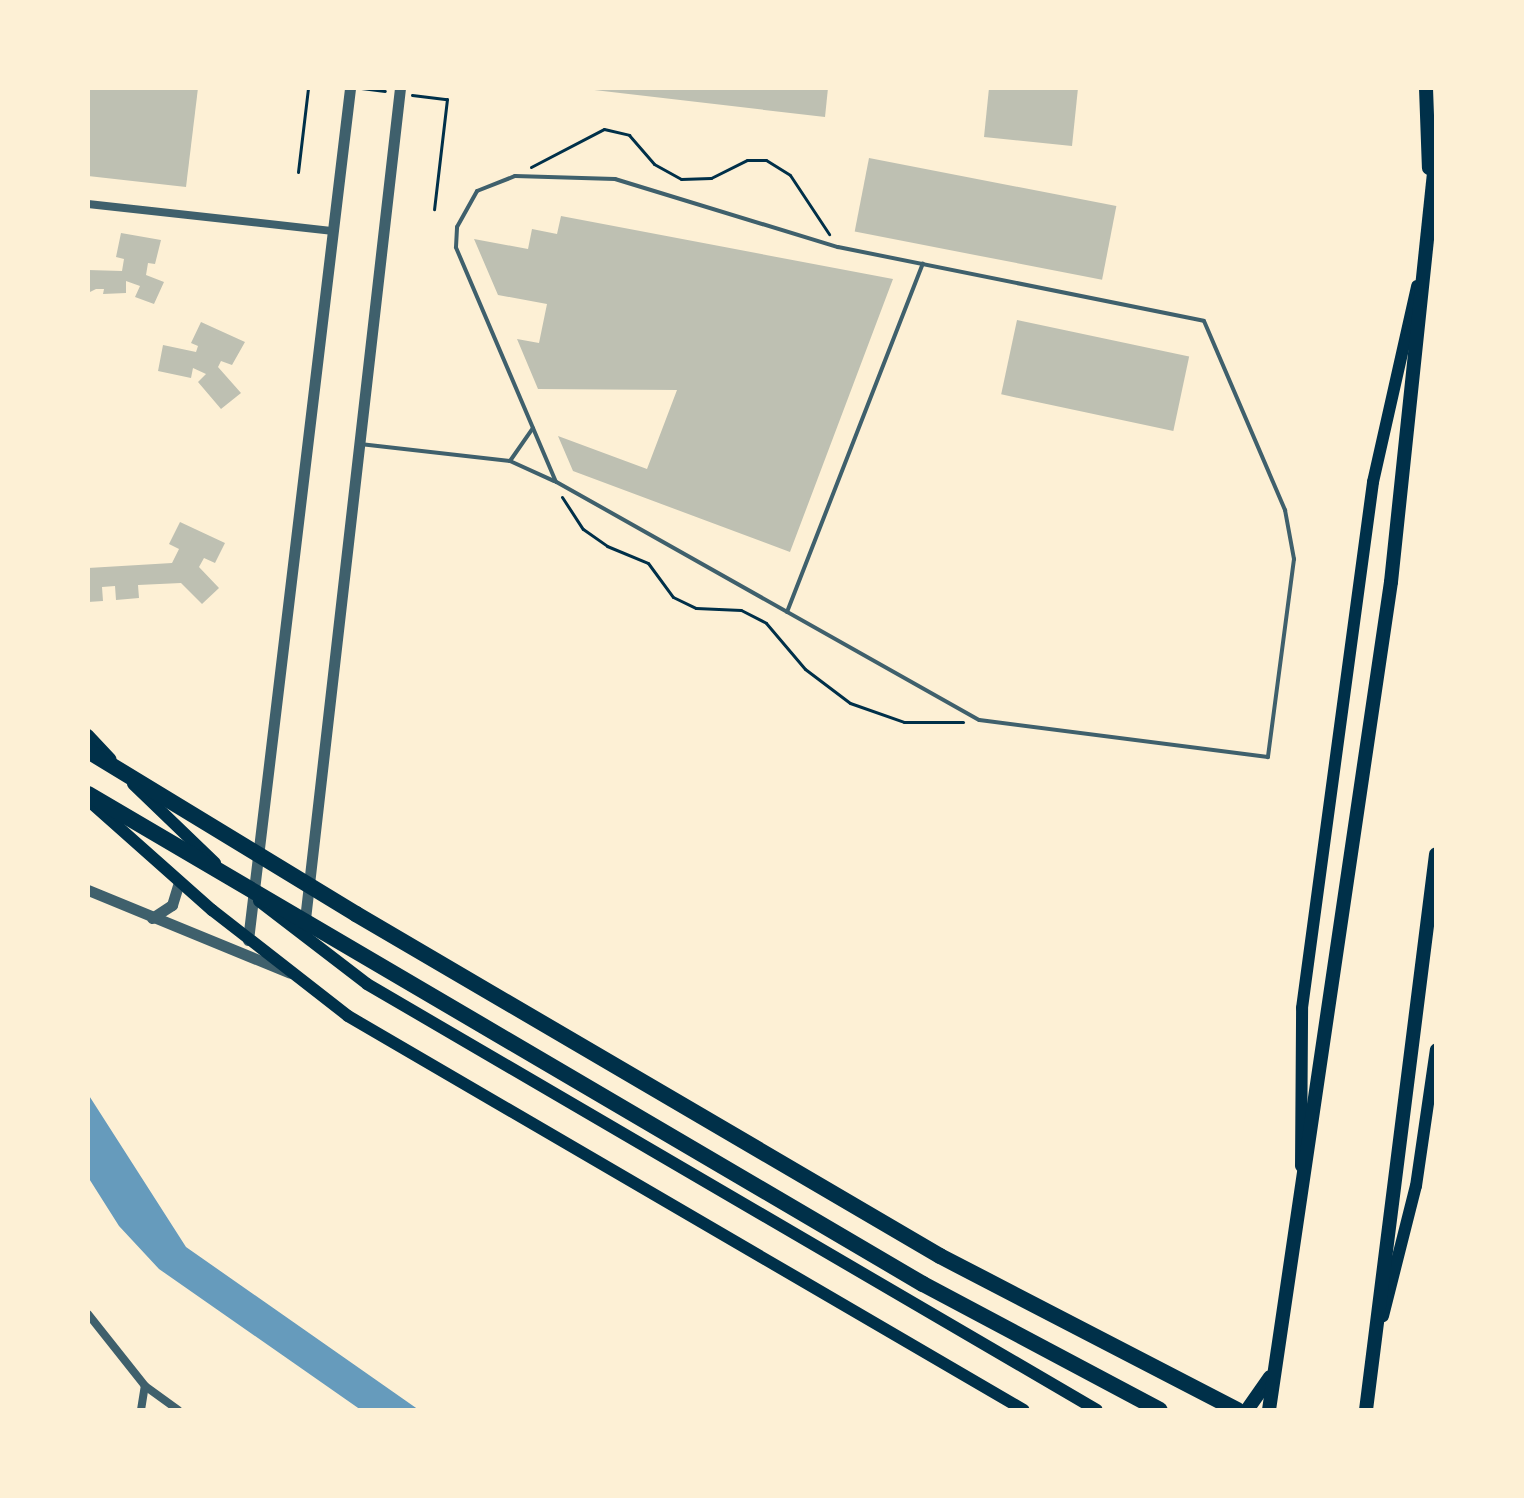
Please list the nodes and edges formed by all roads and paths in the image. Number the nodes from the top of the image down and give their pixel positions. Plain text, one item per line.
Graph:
1 (308, 88) edge
2 (350, 88) edge
3 (400, 88) edge
4 (1426, 88) edge
5 (447, 99) dead end
6 (1436, 154) edge
7 (298, 172) dead end
8 (515, 176) junction
9 (1430, 197) junction
10 (88, 204) edge
11 (434, 209) dead end
12 (334, 231) junction
13 (838, 247) junction
14 (923, 264) junction
15 (1421, 267) junction
16 (533, 428) junction
17 (360, 444) junction
18 (510, 461) junction
19 (556, 482) junction
20 (787, 612) junction
21 (979, 720) junction
22 (88, 735) edge
23 (88, 751) edge
24 (88, 797) edge
25 (1436, 854) edge
26 (179, 882) junction
27 (88, 890) edge
28 (255, 897) junction
29 (152, 918) junction
30 (303, 936) junction
31 (248, 940) junction
32 (290, 973) junction
33 (1436, 1049) edge
34 (1301, 1179) junction
35 (88, 1314) edge
36 (1374, 1350) junction
37 (1275, 1365) junction
38 (1370, 1381) junction
39 (145, 1386) junction
40 (141, 1410) edge
41 (178, 1410) edge
42 (1024, 1410) edge
43 (1097, 1410) edge
44 (1160, 1410) edge
45 (1237, 1410) edge
46 (1247, 1410) edge
47 (1269, 1410) edge
48 (1366, 1410) edge
49 (1373, 1410) edge

1 - 7 path
2 - 12 street
3 - 17 street
4 - 9 main road
5 - 11 path
6 - 9 main road
8 - 13 lane
8 - 13 path
8 - 16 lane
9 - 15 main road
10 - 12 street
12 - 28 street
13 - 14 lane
14 - 20 lane
14 - 21 lane
15 - 34 main road
15 - 34 main road
16 - 18 lane
16 - 19 lane
17 - 18 lane
17 - 30 street
18 - 19 lane
19 - 20 lane
19 - 21 path
20 - 21 lane
22 - 28 main road
23 - 45 highway
24 - 26 main road
24 - 44 highway
25 - 36 main road
26 - 29 street
26 - 31 main road
27 - 29 street
28 - 30 main road
28 - 31 street
29 - 32 street
30 - 43 main road
31 - 32 main road
32 - 42 main road
33 - 36 main road
34 - 37 main road
35 - 39 street
36 - 38 main road
37 - 46 main road
37 - 47 main road
38 - 48 main road
38 - 49 main road
39 - 40 street
39 - 41 street

